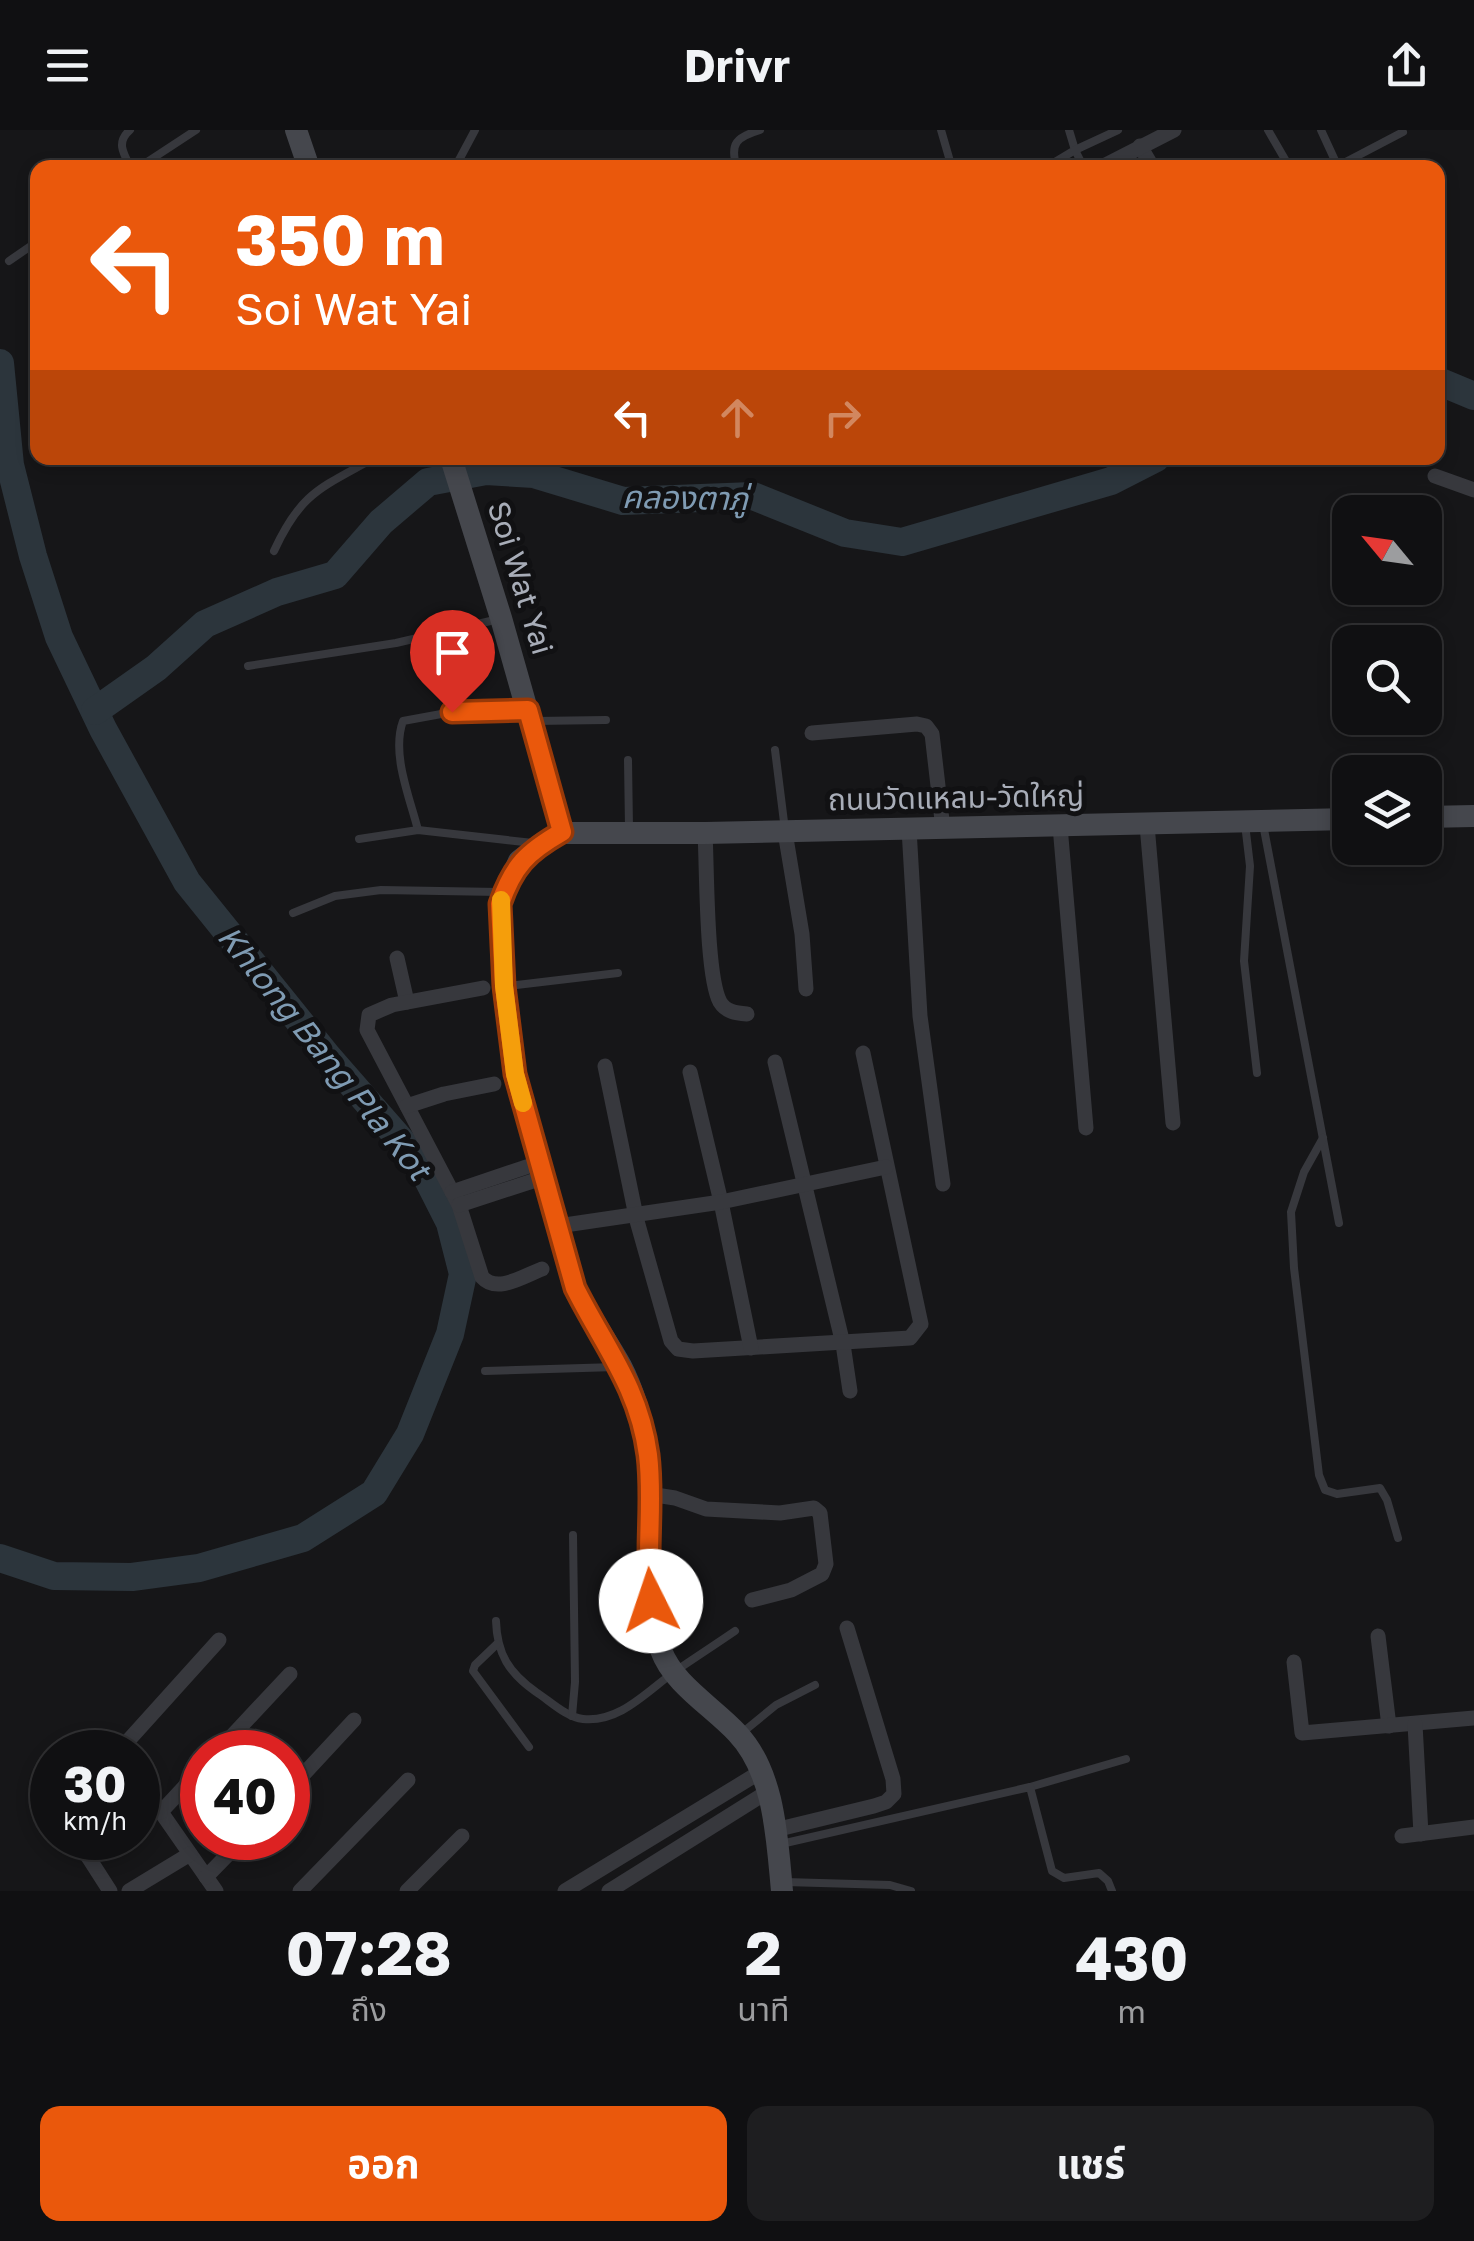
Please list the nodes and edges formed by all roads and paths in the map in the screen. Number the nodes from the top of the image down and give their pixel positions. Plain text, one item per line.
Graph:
1 (130, 130) edge
2 (196, 130) edge
3 (475, 130) edge
4 (760, 130) edge
5 (940, 130) edge
6 (1069, 130) edge
7 (1118, 130) edge
8 (1174, 130) edge
9 (1268, 130) edge
10 (1321, 130) edge
11 (1403, 132) edge
12 (1140, 146) junction
13 (1075, 150) junction
14 (130, 160) edge
15 (147, 160) edge
16 (458, 160) edge
17 (734, 160) edge
18 (949, 160) edge
19 (1058, 160) edge
20 (1080, 160) edge
21 (1115, 160) edge
22 (1148, 160) edge
23 (1285, 160) edge
24 (1335, 160) edge
25 (1351, 160) edge
26 (30, 246) edge
27 (9, 261) dead end
28 (362, 465) edge
29 (453, 465) edge
30 (1435, 476) dead end
31 (1474, 490) edge
32 (274, 550) dead end
33 (502, 618) junction
34 (248, 666) dead end
35 (529, 716) junction
36 (606, 720) dead end
37 (812, 733) dead end
38 (775, 750) dead end
39 (628, 760) dead end
40 (1442, 818) edge
41 (1332, 819) edge
42 (1473, 820) edge
43 (1253, 821) junction
44 (1147, 824) junction
45 (1060, 826) junction
46 (943, 829) junction
47 (418, 830) junction
48 (908, 830) junction
49 (562, 832) junction
50 (785, 832) junction
51 (630, 833) junction
52 (705, 833) junction
53 (359, 839) dead end
54 (540, 844) junction
55 (504, 892) junction
56 (293, 913) dead end
57 (397, 958) dead end
58 (618, 973) dead end
59 (493, 987) junction
60 (806, 989) dead end
61 (407, 1002) junction
62 (747, 1014) dead end
63 (863, 1054) dead end
64 (775, 1062) dead end
65 (604, 1066) dead end
66 (690, 1072) dead end
67 (1257, 1072) dead end
68 (494, 1084) dead end
69 (407, 1106) junction
70 (1173, 1123) dead end
71 (1086, 1128) dead end
72 (1323, 1138) junction
73 (886, 1167) junction
74 (543, 1170) junction
75 (806, 1184) junction
76 (943, 1184) dead end
77 (455, 1198) junction
78 (722, 1202) junction
79 (641, 1216) junction
80 (1339, 1223) dead end
81 (560, 1231) junction
82 (542, 1269) dead end
83 (843, 1344) junction
84 (751, 1348) junction
85 (621, 1366) junction
86 (485, 1371) dead end
87 (850, 1391) dead end
88 (649, 1494) junction
89 (572, 1536) dead end
90 (1398, 1538) dead end
91 (752, 1600) dead end
92 (496, 1622) dead end
93 (847, 1628) dead end
94 (736, 1631) dead end
95 (1378, 1636) dead end
96 (219, 1640) dead end
97 (497, 1644) junction
98 (1294, 1662) dead end
99 (674, 1672) junction
100 (290, 1674) dead end
101 (815, 1685) dead end
102 (572, 1716) junction
103 (1474, 1718) edge
104 (354, 1720) dead end
105 (1415, 1724) junction
106 (1389, 1726) junction
107 (138, 1730) edge
108 (238, 1730) edge
109 (739, 1735) junction
110 (530, 1748) dead end
111 (1126, 1758) dead end
112 (310, 1767) edge
113 (408, 1780) dead end
114 (764, 1782) junction
115 (1030, 1787) junction
116 (180, 1792) edge
117 (160, 1809) edge
118 (162, 1812) junction
119 (1474, 1827) edge
120 (1421, 1834) junction
121 (462, 1836) dead end
122 (1402, 1836) dead end
123 (776, 1837) junction
124 (180, 1839) edge
125 (90, 1860) edge
126 (180, 1860) edge
127 (194, 1860) edge
128 (228, 1860) edge
129 (211, 1884) edge
130 (781, 1886) edge
131 (110, 1891) edge
132 (129, 1891) edge
133 (300, 1891) edge
134 (408, 1891) edge
135 (564, 1891) edge
136 (609, 1891) edge
137 (911, 1891) edge
138 (1112, 1891) edge

1 - 14 lane
2 - 15 lane
3 - 16 lane
4 - 17 lane
5 - 18 lane
6 - 13 lane
7 - 13 lane
8 - 12 street
9 - 23 lane
10 - 24 lane
11 - 25 lane
12 - 21 street
12 - 22 street
13 - 19 lane
13 - 20 lane
26 - 27 lane
28 - 32 lane
29 - 33 street, Soi Wat Yai
30 - 31 street
33 - 34 lane
33 - 35 street, Soi Wat Yai
35 - 36 lane
35 - 47 lane
35 - 49 street, Soi Wat Yai
37 - 46 street
38 - 50 lane
39 - 51 lane
40 - 42 street
41 - 43 street, ถนนวัดแหลม-วัดใหญ่
43 - 44 street, ถนนวัดแหลม-วัดใหญ่
43 - 67 lane
43 - 72 lane
44 - 45 street, ถนนวัดแหลม-วัดใหญ่
44 - 70 street
45 - 46 street, ถนนวัดแหลม-วัดใหญ่
45 - 71 street
46 - 48 street, ถนนวัดแหลม-วัดใหญ่
47 - 53 lane
47 - 54 lane
48 - 50 street, ถนนวัดแหลม-วัดใหญ่
48 - 76 street
49 - 51 street, ถนนวัดแหลม-วัดใหญ่
49 - 54 street
50 - 52 street, ถนนวัดแหลม-วัดใหญ่
50 - 60 street
51 - 52 street, ถนนวัดแหลม-วัดใหญ่
52 - 62 street
54 - 55 street
55 - 56 lane
55 - 59 street
57 - 61 street
58 - 59 lane
59 - 61 street
59 - 74 street
61 - 69 street
63 - 73 street
64 - 75 street
65 - 79 street
66 - 78 street
68 - 69 street
69 - 77 street
72 - 80 lane
72 - 90 lane
73 - 75 street
73 - 83 street
74 - 77 street
74 - 81 street
75 - 78 street
75 - 83 street
77 - 82 street
78 - 79 street
78 - 84 street
79 - 81 street
79 - 84 street
81 - 85 street
83 - 84 street
83 - 87 street
85 - 86 lane
85 - 88 street
88 - 91 street
88 - 99 street
89 - 102 lane
92 - 97 lane
93 - 123 street
94 - 99 lane
95 - 106 street
96 - 107 street
97 - 102 lane
97 - 110 lane
98 - 106 street
99 - 102 lane
99 - 109 street
100 - 108 street
101 - 109 lane
103 - 105 street
104 - 112 street
105 - 106 street
105 - 120 street
109 - 114 street
111 - 115 lane
113 - 133 street
114 - 123 street
114 - 135 street
114 - 136 street
115 - 123 lane
115 - 138 lane
116 - 118 street
117 - 118 street
118 - 124 street
119 - 120 street
120 - 122 street
121 - 134 street
123 - 130 street
125 - 131 street
126 - 132 street
127 - 129 street
128 - 129 street
130 - 137 lane

